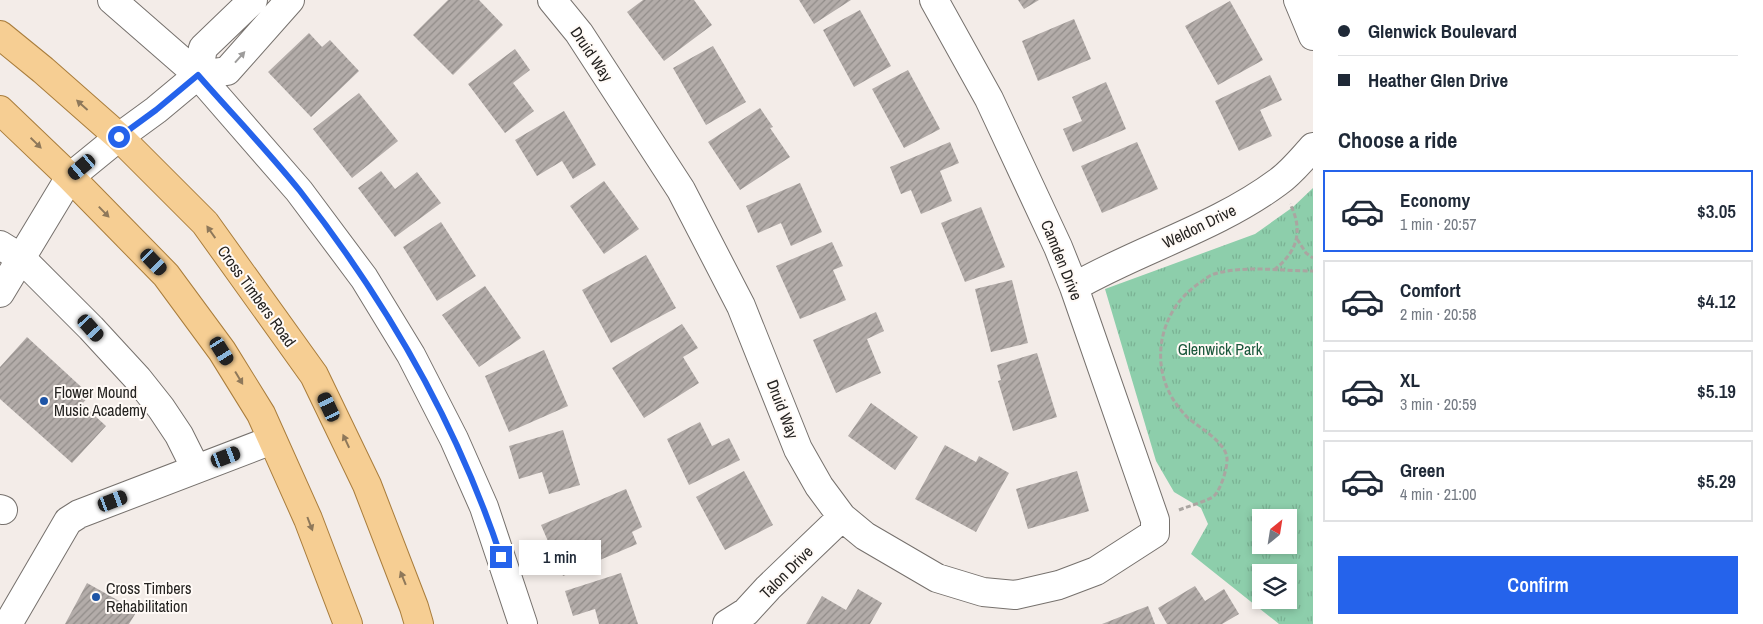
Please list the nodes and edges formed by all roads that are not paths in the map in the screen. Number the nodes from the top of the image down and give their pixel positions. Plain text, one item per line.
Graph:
1 (112, 0) edge
2 (253, 0) edge
3 (290, 0) edge
4 (552, 0) edge
5 (934, 0) edge
6 (1298, 0) edge
7 (0, 35) edge
8 (1313, 36) edge
9 (198, 75) junction
10 (0, 110) edge
11 (119, 137) junction
12 (1313, 147) edge
13 (70, 177) junction
14 (10, 251) edge
15 (1074, 287) junction
16 (0, 293) edge
17 (272, 440) junction
18 (196, 469) junction
19 (842, 518) junction
20 (1155, 527) joint
21 (8, 624) edge
22 (348, 624) edge
23 (419, 624) edge
24 (523, 624) edge
25 (727, 624) edge

1 - 9 street
2 - 9 street
9 -> 3 street
4 - 19 street, Druid Way
5 - 15 street, Camden Drive
6 - 8 street
11 -> 7 main road, Cross Timbers Road
9 - 11 street
9 - 24 street
10 -> 13 main road
11 - 13 street
23 -> 11 main road, Cross Timbers Road
12 - 15 street, Weldon Drive
13 - 14 street
13 -> 17 main road
14 - 16 street
14 - 18 street
15 - 20 street, Camden Drive
17 - 18 street
17 -> 22 main road
18 - 21 street
19 - 20 street, Druid Way
19 - 25 street, Talon Drive

